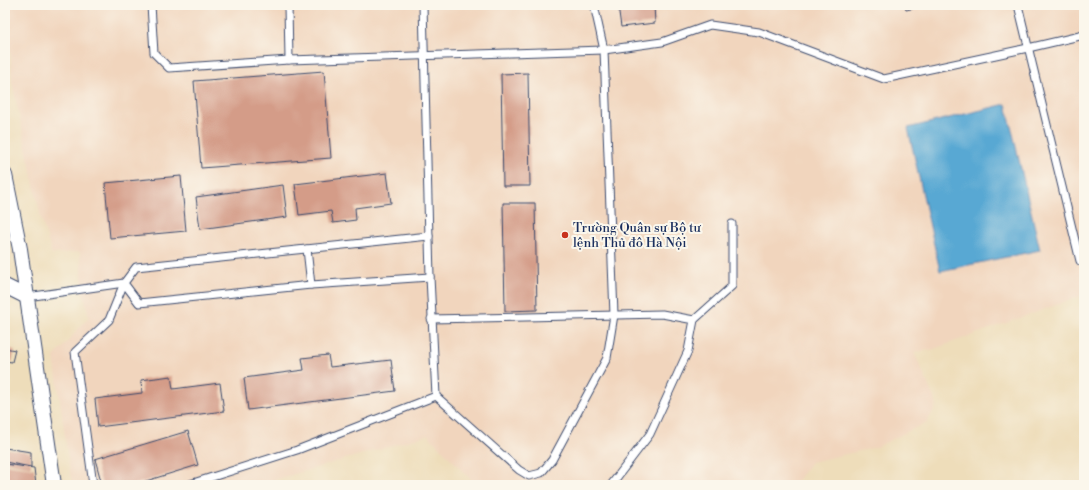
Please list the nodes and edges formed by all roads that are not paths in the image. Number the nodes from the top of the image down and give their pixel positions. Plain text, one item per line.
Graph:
1 (151, 5) edge
2 (288, 5) edge
3 (422, 5) edge
4 (594, 5) edge
5 (1018, 5) edge
6 (1084, 35) edge
7 (1028, 48) junction
8 (604, 50) junction
9 (424, 55) junction
10 (289, 60) junction
11 (5, 174) edge
12 (732, 224) dead end
13 (429, 236) junction
14 (307, 249) junction
15 (1080, 261) dead end
16 (430, 277) junction
17 (124, 284) junction
18 (311, 285) junction
19 (5, 286) edge
20 (27, 297) junction
21 (614, 315) junction
22 (432, 319) junction
23 (694, 320) junction
24 (436, 396) junction
25 (54, 485) edge
26 (94, 485) edge
27 (187, 485) edge
28 (610, 485) edge

1 - 10 lane
2 - 10 lane
3 - 9 lane
4 - 8 lane
5 - 7 lane
6 - 7 lane
7 - 8 lane
7 - 15 lane
8 - 9 lane
8 - 21 lane
9 - 10 lane
9 - 13 lane
11 - 20 street
12 - 23 lane
13 - 14 lane
13 - 16 lane
14 - 17 lane
14 - 18 lane
16 - 18 lane
16 - 22 lane
17 - 18 lane
17 - 20 lane
17 - 26 lane
19 - 20 street
20 - 25 street
21 - 22 lane
21 - 23 lane
21 - 24 lane
22 - 24 lane
23 - 28 lane
24 - 27 lane

